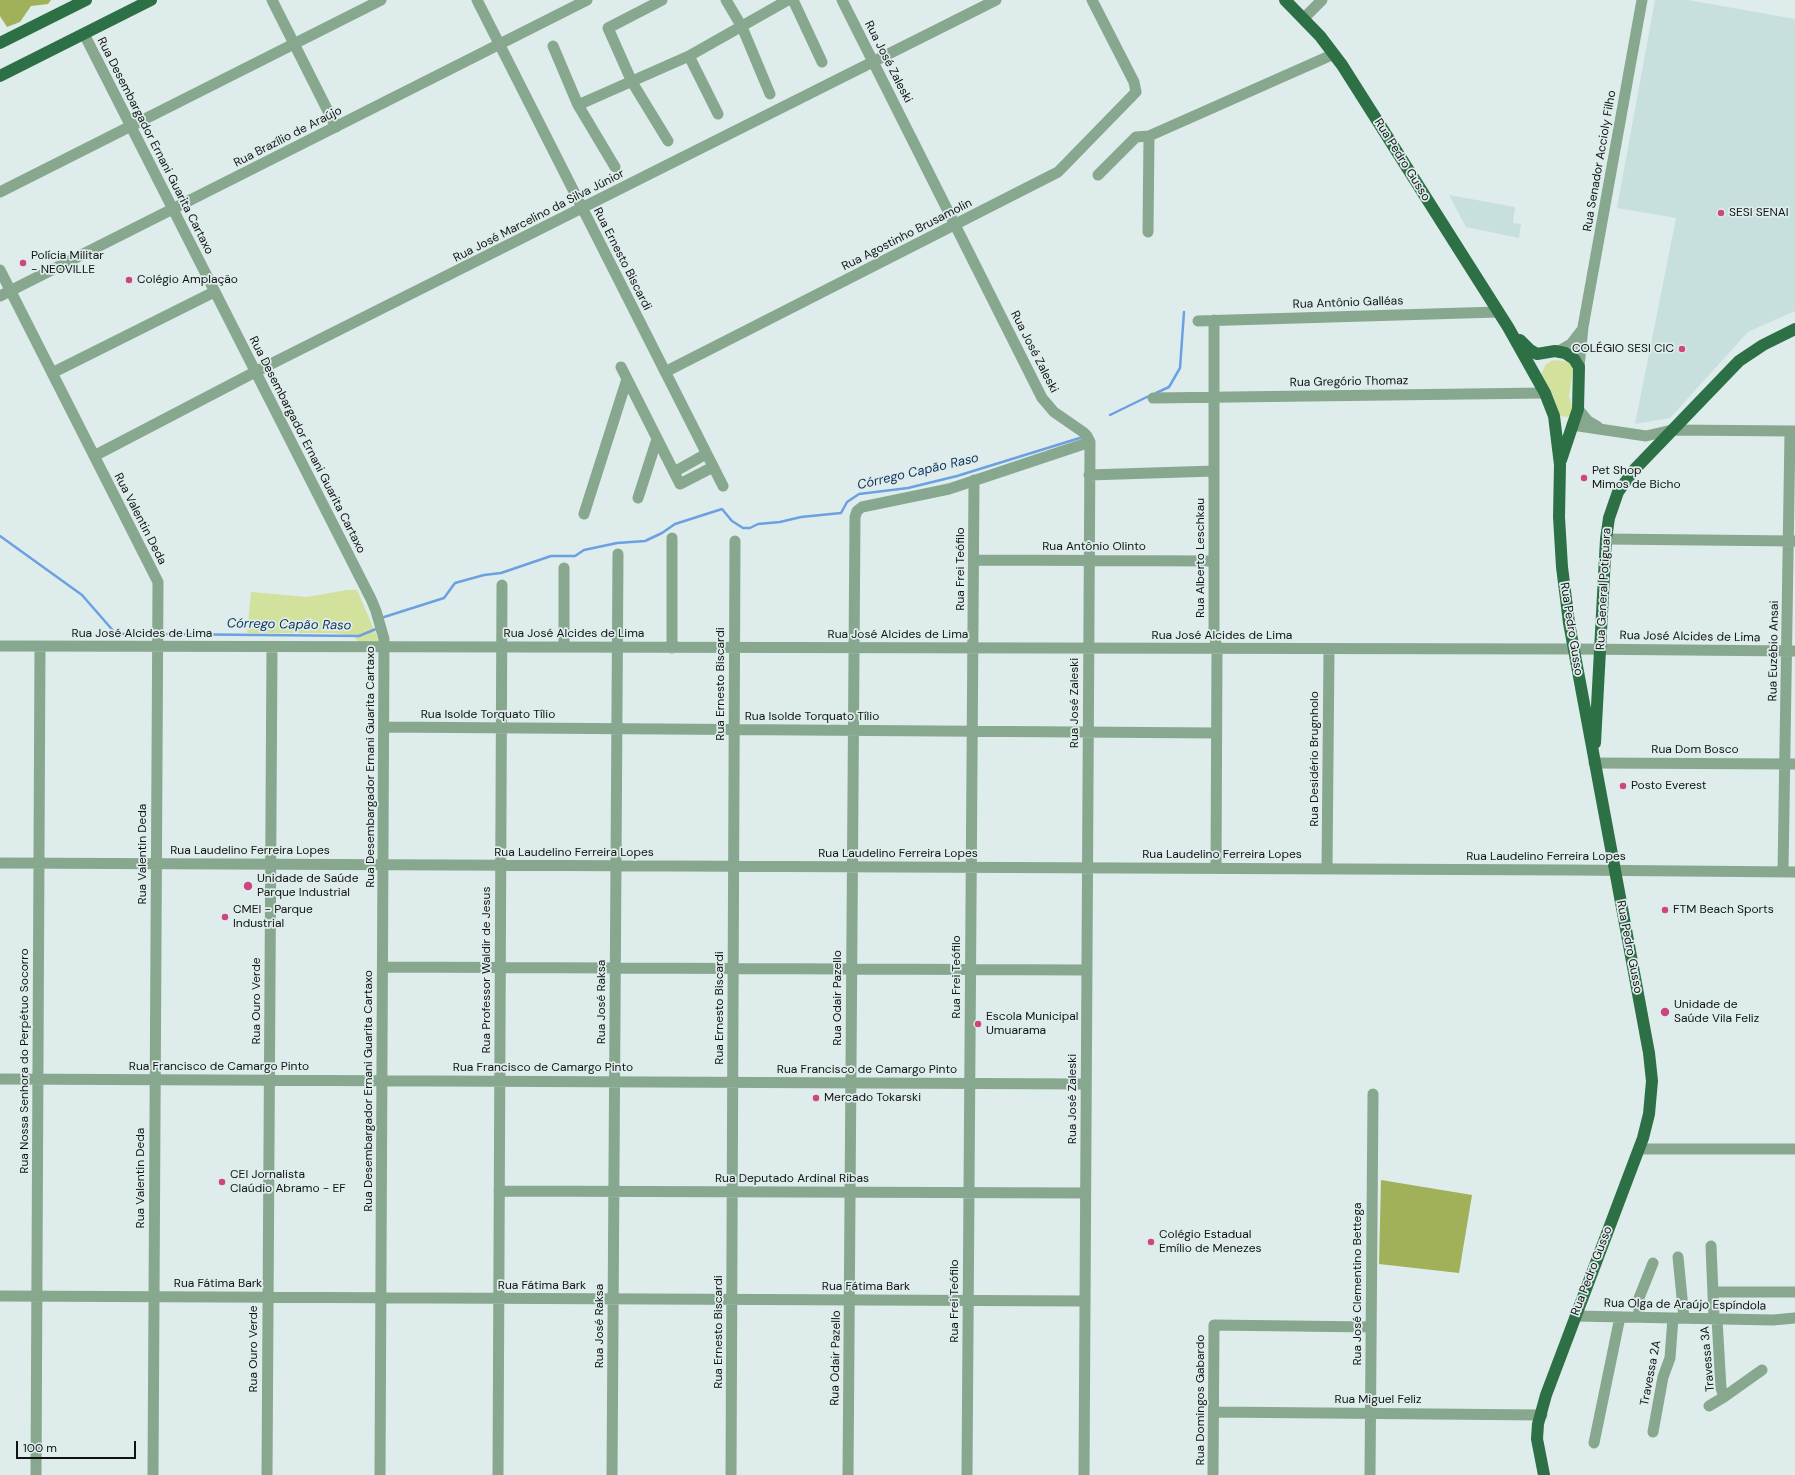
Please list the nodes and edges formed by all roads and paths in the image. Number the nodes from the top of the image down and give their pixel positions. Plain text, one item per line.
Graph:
1 (86, 0) edge
2 (151, 0) edge
3 (272, 0) edge
4 (381, 0) edge
5 (477, 0) edge
6 (587, 0) edge
7 (726, 0) edge
8 (788, 0) edge
9 (793, 0) edge
10 (842, 0) edge
11 (996, 0) edge
12 (1092, 0) edge
13 (1285, 0) edge
14 (1322, 0) edge
15 (1642, 0) edge
16 (655, 2) edge
17 (1304, 18) junction
18 (742, 27) junction
19 (84, 34) junction
20 (0, 43) edge
21 (294, 44) junction
22 (499, 44) junction
23 (553, 46) dead end
24 (1334, 54) junction
25 (688, 56) junction
26 (822, 62) dead end
27 (873, 62) junction
28 (0, 76) edge
29 (632, 82) junction
30 (770, 94) dead end
31 (578, 105) junction
32 (718, 114) dead end
33 (130, 126) junction
34 (336, 127) junction
35 (1149, 136) junction
36 (668, 141) dead end
37 (615, 167) dead end
38 (1098, 175) dead end
39 (0, 192) edge
40 (173, 209) junction
41 (582, 209) junction
42 (956, 225) junction
43 (1148, 232) dead end
44 (0, 270) edge
45 (11, 291) junction
46 (214, 292) junction
47 (0, 296) edge
48 (1498, 312) junction
49 (1214, 320) junction
50 (1198, 321) dead end
51 (1583, 327) junction
52 (1508, 328) junction
53 (1795, 329) edge
54 (1558, 351) junction
55 (1545, 354) junction
56 (621, 367) dead end
57 (1579, 367) junction
58 (1532, 370) junction
59 (255, 372) junction
60 (665, 372) junction
61 (52, 373) junction
62 (627, 379) junction
63 (1545, 393) junction
64 (1214, 397) junction
65 (1153, 398) dead end
66 (1578, 409) junction
67 (1555, 423) junction
68 (1572, 425) junction
69 (1600, 429) junction
70 (1672, 430) junction
71 (1793, 431) edge
72 (657, 439) junction
73 (1090, 442) junction
74 (706, 454) junction
75 (94, 456) junction
76 (1560, 465) junction
77 (713, 467) junction
78 (1214, 471) junction
79 (674, 472) junction
80 (1089, 474) junction
81 (974, 480) junction
82 (723, 486) dead end
83 (638, 498) dead end
84 (584, 514) dead end
85 (672, 538) dead end
86 (1606, 539) junction
87 (735, 541) dead end
88 (1792, 541) edge
89 (618, 554) dead end
90 (974, 560) junction
91 (1089, 560) junction
92 (1214, 561) junction
93 (564, 568) dead end
94 (502, 585) dead end
95 (157, 643) junction
96 (0, 646) edge
97 (40, 646) junction
98 (272, 647) junction
99 (384, 647) junction
100 (502, 647) junction
101 (564, 647) junction
102 (618, 648) junction
103 (672, 648) junction
104 (734, 648) junction
105 (853, 648) junction
106 (973, 648) junction
107 (1088, 648) junction
108 (1217, 649) junction
109 (1329, 649) junction
110 (1573, 649) junction
111 (1601, 650) junction
112 (1791, 651) edge
113 (384, 727) junction
114 (501, 728) junction
115 (617, 728) junction
116 (734, 729) junction
117 (853, 730) junction
118 (972, 731) junction
119 (1088, 732) junction
120 (1216, 733) junction
121 (1594, 763) junction
122 (1790, 764) edge
123 (0, 864) edge
124 (39, 864) junction
125 (156, 864) junction
126 (271, 864) junction
127 (384, 865) junction
128 (501, 865) junction
129 (616, 866) junction
130 (734, 866) junction
131 (852, 867) junction
132 (971, 867) junction
133 (1087, 868) junction
134 (1216, 868) junction
135 (1327, 869) junction
136 (1614, 870) junction
137 (1783, 872) junction
138 (1795, 872) edge
139 (383, 967) junction
140 (500, 967) junction
141 (615, 968) junction
142 (733, 968) junction
143 (851, 969) junction
144 (971, 969) junction
145 (1086, 970) junction
146 (0, 1079) edge
147 (38, 1079) junction
148 (155, 1079) junction
149 (269, 1080) junction
150 (382, 1080) junction
151 (500, 1081) junction
152 (614, 1082) junction
153 (733, 1082) junction
154 (851, 1083) junction
155 (970, 1083) junction
156 (1086, 1084) junction
157 (1373, 1094) dead end
158 (1639, 1149) junction
159 (1795, 1149) edge
160 (499, 1190) junction
161 (614, 1191) junction
162 (732, 1192) junction
163 (850, 1192) junction
164 (969, 1193) junction
165 (1085, 1193) junction
166 (1711, 1246) dead end
167 (1678, 1257) dead end
168 (1653, 1262) dead end
169 (1713, 1292) junction
170 (1795, 1292) edge
171 (0, 1296) edge
172 (37, 1297) junction
173 (154, 1297) junction
174 (268, 1298) junction
175 (381, 1298) junction
176 (499, 1299) junction
177 (613, 1299) junction
178 (732, 1300) junction
179 (849, 1300) junction
180 (968, 1301) junction
181 (1084, 1302) junction
182 (1575, 1316) junction
183 (1620, 1317) junction
184 (1639, 1317) junction
185 (1678, 1318) junction
186 (1715, 1318) junction
187 (1795, 1318) edge
188 (1371, 1327) junction
189 (1762, 1370) dead end
190 (1724, 1397) junction
191 (1709, 1406) dead end
192 (1214, 1412) junction
193 (1370, 1413) junction
194 (1542, 1415) junction
195 (1653, 1432) dead end
196 (1594, 1443) dead end
197 (36, 1475) edge
198 (153, 1475) edge
199 (267, 1475) edge
200 (380, 1475) edge
201 (498, 1475) edge
202 (612, 1475) edge
203 (731, 1475) edge
204 (848, 1475) edge
205 (967, 1475) edge
206 (1084, 1475) edge
207 (1213, 1475) edge
208 (1370, 1475) edge
209 (1544, 1475) edge
210 (1552, 1475) edge

1 - 20 main road
2 - 19 main road
3 - 21 street
4 - 21 street
5 - 22 street, Rua Ernesto Biscardi
6 - 22 street, Rua Brazílio de Araújo
7 - 18 street
8 - 18 street
9 - 26 street
10 - 27 street, Rua José Zaleski
11 - 27 street, Rua José Marcelino da Silva Júnior
12 - 42 street, Rua Agostinho Brusamolin
13 - 17 main road, Rua Pedro Gusso
14 - 17 street
15 - 51 street, Rua Senador Accioly Filho
16 - 29 street
17 - 24 main road, Rua Pedro Gusso
18 - 25 street
18 - 30 street
19 - 28 main road
19 - 33 street, Rua Desembargador Ernani Guarita Cartaxo
21 - 33 street
21 - 34 street
22 - 34 street, Rua Brazílio de Araújo
22 - 41 street, Rua Ernesto Biscardi
23 - 31 street
24 - 35 street
24 - 48 main road, Rua Pedro Gusso
25 - 29 street
25 - 32 street
27 - 41 street, Rua José Marcelino da Silva Júnior
27 - 42 street, Rua José Zaleski
29 - 31 street
29 - 36 street
31 - 37 street
33 - 39 street
33 - 40 street, Rua Desembargador Ernani Guarita Cartaxo
34 - 40 street, Rua Brazílio de Araújo
35 - 38 street
35 - 43 street
40 - 45 street, Rua Brazílio de Araújo
40 - 46 street, Rua Desembargador Ernani Guarita Cartaxo
41 - 59 street, Rua José Marcelino da Silva Júnior
41 - 60 street, Rua Ernesto Biscardi
42 - 60 street, Rua Agostinho Brusamolin
42 - 73 street, Rua José Zaleski
44 - 45 street, Rua Valentin Deda
45 - 47 street, Rua Brazílio de Araújo
45 - 61 street, Rua Valentin Deda
46 - 59 street, Rua Desembargador Ernani Guarita Cartaxo
46 - 61 street
48 - 49 street, Rua Antônio Galléas
48 - 52 main road, Rua Pedro Gusso
49 - 50 street, Rua Antônio Galléas
49 - 64 street, Rua Alberto Leschkau
51 - 54 street, Rua Senador Accioly Filho
51 - 57 street, Rua Senador Accioly Filho
52 - 55 main road, Rua Pedro Gusso
52 - 58 main road, Rua Pedro Gusso
53 - 70 main road, Rua General Potiguara
54 - 55 main road
54 - 57 main road
55 - 58 main road
56 - 62 street
57 - 66 main road, Rua Pedro Gusso
58 - 63 main road, Rua Pedro Gusso
59 - 75 street, Rua José Marcelino da Silva Júnior
59 - 99 street, Rua Desembargador Ernani Guarita Cartaxo
60 - 74 street, Rua Ernesto Biscardi
61 - 75 street, Rua Valentin Deda
62 - 72 street
62 - 84 street
63 - 64 street, Rua Gregório Thomaz
63 - 67 main road, Rua Pedro Gusso
64 - 65 street, Rua Gregório Thomaz
64 - 78 street, Rua Alberto Leschkau
66 - 68 main road, Rua Pedro Gusso
66 - 69 street
67 - 68 main road
67 - 76 main road, Rua Pedro Gusso
68 - 69 street
68 - 76 main road, Rua Pedro Gusso
69 - 70 street
70 - 71 street
70 - 86 main road, Rua General Potiguara
71 - 88 street, Rua Euzébio Ansai
72 - 79 street
72 - 83 street
73 - 80 street, Rua José Zaleski
73 - 81 street
74 - 77 street, Rua Ernesto Biscardi
74 - 79 street
75 - 95 street, Rua Valentin Deda
76 - 110 main road, Rua Pedro Gusso
77 - 79 street
77 - 82 street, Rua Ernesto Biscardi
78 - 80 street
78 - 92 street, Rua Alberto Leschkau
80 - 91 street, Rua José Zaleski
81 - 90 street, Rua Frei Teófilo
81 - 105 street, Rua Odair Pazello
85 - 103 street
86 - 88 street
86 - 111 main road, Rua General Potiguara
87 - 104 street, Rua Ernesto Biscardi
88 - 112 street, Rua Euzébio Ansai
89 - 102 street, Rua José Raksa
90 - 91 street, Rua Antônio Olinto
90 - 106 street, Rua Frei Teófilo
91 - 92 street, Rua Antônio Olinto
91 - 107 street, Rua José Zaleski
92 - 108 street, Rua Alberto Leschkau
93 - 101 street
94 - 100 street, Rua Professor Waldir de Jesus
95 - 97 street, Rua José Alcides de Lima
95 - 98 street, Rua José Alcides de Lima
95 - 125 street, Rua Valentin Deda
96 - 97 street, Rua José Alcides de Lima
97 - 124 street, Rua Nossa Senhora do Perpétuo Socorro
98 - 99 street, Rua José Alcides de Lima
98 - 126 street, Rua Ouro Verde
99 - 100 street, Rua José Alcides de Lima
99 - 113 street, Rua Desembargador Ernani Guarita Cartaxo
100 - 101 street, Rua José Alcides de Lima
100 - 114 street, Rua Professor Waldir de Jesus
101 - 102 street, Rua José Alcides de Lima
102 - 103 street, Rua José Alcides de Lima
102 - 115 street, Rua José Raksa
103 - 104 street, Rua José Alcides de Lima
104 - 105 street, Rua José Alcides de Lima
104 - 116 street, Rua Ernesto Biscardi
105 - 106 street, Rua José Alcides de Lima
105 - 117 street, Rua Odair Pazello
106 - 107 street, Rua José Alcides de Lima
106 - 118 street, Rua Frei Teófilo
107 - 108 street, Rua José Alcides de Lima
107 - 119 street, Rua José Zaleski
108 - 109 street, Rua José Alcides de Lima
108 - 120 street, Rua Alberto Leschkau
109 - 110 street, Rua José Alcides de Lima
109 - 135 street, Rua Desidério Brugnholo
110 - 111 street, Rua José Alcides de Lima
110 - 121 main road, Rua Pedro Gusso
111 - 112 street, Rua José Alcides de Lima
111 - 121 main road, Rua General Potiguara
112 - 122 street, Rua Euzébio Ansai
113 - 114 street, Rua Isolde Torquato Tílio
113 - 127 street, Rua Desembargador Ernani Guarita Cartaxo
114 - 115 street, Rua Isolde Torquato Tílio
114 - 128 street, Rua Professor Waldir de Jesus
115 - 116 street, Rua Isolde Torquato Tílio
115 - 129 street, Rua José Raksa
116 - 117 street, Rua Isolde Torquato Tílio
116 - 130 street, Rua Ernesto Biscardi
117 - 118 street, Rua Isolde Torquato Tílio
117 - 131 street, Rua Odair Pazello
118 - 119 street, Rua Isolde Torquato Tílio
118 - 132 street, Rua Frei Teófilo
119 - 120 street, Rua Isolde Torquato Tílio
119 - 133 street, Rua José Zaleski
120 - 134 street, Rua Alberto Leschkau
121 - 122 street, Rua Dom Bosco
121 - 136 main road, Rua Pedro Gusso
122 - 137 street, Rua Euzébio Ansai
123 - 124 street, Rua Laudelino Ferreira Lopes
124 - 125 street, Rua Laudelino Ferreira Lopes
124 - 147 street, Rua Nossa Senhora do Perpétuo Socorro
125 - 126 street, Rua Laudelino Ferreira Lopes
125 - 148 street, Rua Valentin Deda
126 - 127 street, Rua Laudelino Ferreira Lopes
126 - 149 street, Rua Ouro Verde
127 - 128 street, Rua Laudelino Ferreira Lopes
127 - 139 street, Rua Desembargador Ernani Guarita Cartaxo
128 - 129 street, Rua Laudelino Ferreira Lopes
128 - 140 street, Rua Professor Waldir de Jesus
129 - 130 street, Rua Laudelino Ferreira Lopes
129 - 141 street, Rua José Raksa
130 - 131 street, Rua Laudelino Ferreira Lopes
130 - 142 street, Rua Ernesto Biscardi
131 - 132 street, Rua Laudelino Ferreira Lopes
131 - 143 street, Rua Odair Pazello
132 - 133 street, Rua Laudelino Ferreira Lopes
132 - 144 street, Rua Frei Teófilo
133 - 134 street, Rua Laudelino Ferreira Lopes
133 - 145 street, Rua José Zaleski
134 - 135 street, Rua Laudelino Ferreira Lopes
135 - 136 street, Rua Laudelino Ferreira Lopes
136 - 137 street, Rua Laudelino Ferreira Lopes
136 - 158 main road, Rua Pedro Gusso
137 - 138 street, Rua Laudelino Ferreira Lopes
139 - 140 street
139 - 150 street, Rua Desembargador Ernani Guarita Cartaxo
140 - 141 street
140 - 151 street, Rua Professor Waldir de Jesus
141 - 142 street
141 - 152 street, Rua José Raksa
142 - 143 street
142 - 153 street, Rua Ernesto Biscardi
143 - 144 street
143 - 154 street, Rua Odair Pazello
144 - 145 street
144 - 155 street, Rua Frei Teófilo
145 - 156 street, Rua José Zaleski
146 - 147 street, Rua Francisco de Camargo Pinto
147 - 148 street, Rua Francisco de Camargo Pinto
147 - 172 street, Rua Nossa Senhora do Perpétuo Socorro
148 - 149 street, Rua Francisco de Camargo Pinto
148 - 173 street, Rua Valentin Deda
149 - 150 street, Rua Francisco de Camargo Pinto
149 - 174 street, Rua Ouro Verde
150 - 151 street, Rua Francisco de Camargo Pinto
150 - 175 street, Rua Desembargador Ernani Guarita Cartaxo
151 - 152 street, Rua Francisco de Camargo Pinto
151 - 160 street, Rua Professor Waldir de Jesus
152 - 153 street, Rua Francisco de Camargo Pinto
152 - 161 street, Rua José Raksa
153 - 154 street, Rua Francisco de Camargo Pinto
153 - 162 street, Rua Ernesto Biscardi
154 - 155 street, Rua Francisco de Camargo Pinto
154 - 163 street, Rua Odair Pazello
155 - 156 street, Rua Francisco de Camargo Pinto
155 - 164 street, Rua Frei Teófilo
156 - 165 street, Rua José Zaleski
157 - 188 street, Rua José Clementino Bettega
158 - 159 street
158 - 182 main road, Rua Pedro Gusso
160 - 161 street, Rua Deputado Ardinal Ribas
160 - 176 street, Rua Professor Waldir de Jesus
161 - 162 street, Rua Deputado Ardinal Ribas
161 - 177 street, Rua José Raksa
162 - 163 street, Rua Deputado Ardinal Ribas
162 - 178 street, Rua Ernesto Biscardi
163 - 164 street, Rua Deputado Ardinal Ribas
163 - 179 street, Rua Odair Pazello
164 - 165 street, Rua Deputado Ardinal Ribas
164 - 180 street, Rua Frei Teófilo
165 - 181 street, Rua José Zaleski
166 - 169 street, Travessa 3A
167 - 185 street, Travessa 2A
168 - 184 street
169 - 170 street
169 - 186 street, Travessa 3A
171 - 172 street, Rua Fátima Bark
172 - 173 street, Rua Fátima Bark
172 - 197 street, Rua Nossa Senhora do Perpétuo Socorro
173 - 174 street, Rua Fátima Bark
173 - 198 street, Rua Valentin Deda
174 - 175 street, Rua Fátima Bark
174 - 199 street, Rua Ouro Verde
175 - 176 street, Rua Fátima Bark
175 - 200 street, Rua Desembargador Ernani Guarita Cartaxo
176 - 177 street, Rua Fátima Bark
176 - 201 street, Rua Professor Waldir de Jesus
177 - 178 street, Rua Fátima Bark
177 - 202 street, Rua José Raksa
178 - 179 street, Rua Fátima Bark
178 - 203 street, Rua Ernesto Biscardi
179 - 180 street, Rua Fátima Bark
179 - 204 street, Rua Odair Pazello
180 - 181 street, Rua Fátima Bark
180 - 205 street, Rua Frei Teófilo
181 - 206 street, Rua José Zaleski
182 - 183 street, Rua Olga de Araújo Espíndola
182 - 194 main road, Rua Pedro Gusso
183 - 184 street, Rua Olga de Araújo Espíndola
183 - 196 street
184 - 185 street, Rua Olga de Araújo Espíndola
185 - 186 street, Rua Olga de Araújo Espíndola
185 - 195 street, Travessa 2A
186 - 187 street, Rua Olga de Araújo Espíndola
186 - 190 street, Travessa 3A
188 - 192 street, Rua Domingos Gabardo
188 - 193 street, Rua José Clementino Bettega
189 - 190 street
190 - 191 street
192 - 193 street, Rua Miguel Feliz
192 - 207 street, Rua Domingos Gabardo
193 - 194 street, Rua Miguel Feliz
193 - 208 street, Rua José Clementino Bettega
194 - 209 main road, Rua Pedro Gusso
194 - 210 main road, Rua Pedro Gusso

